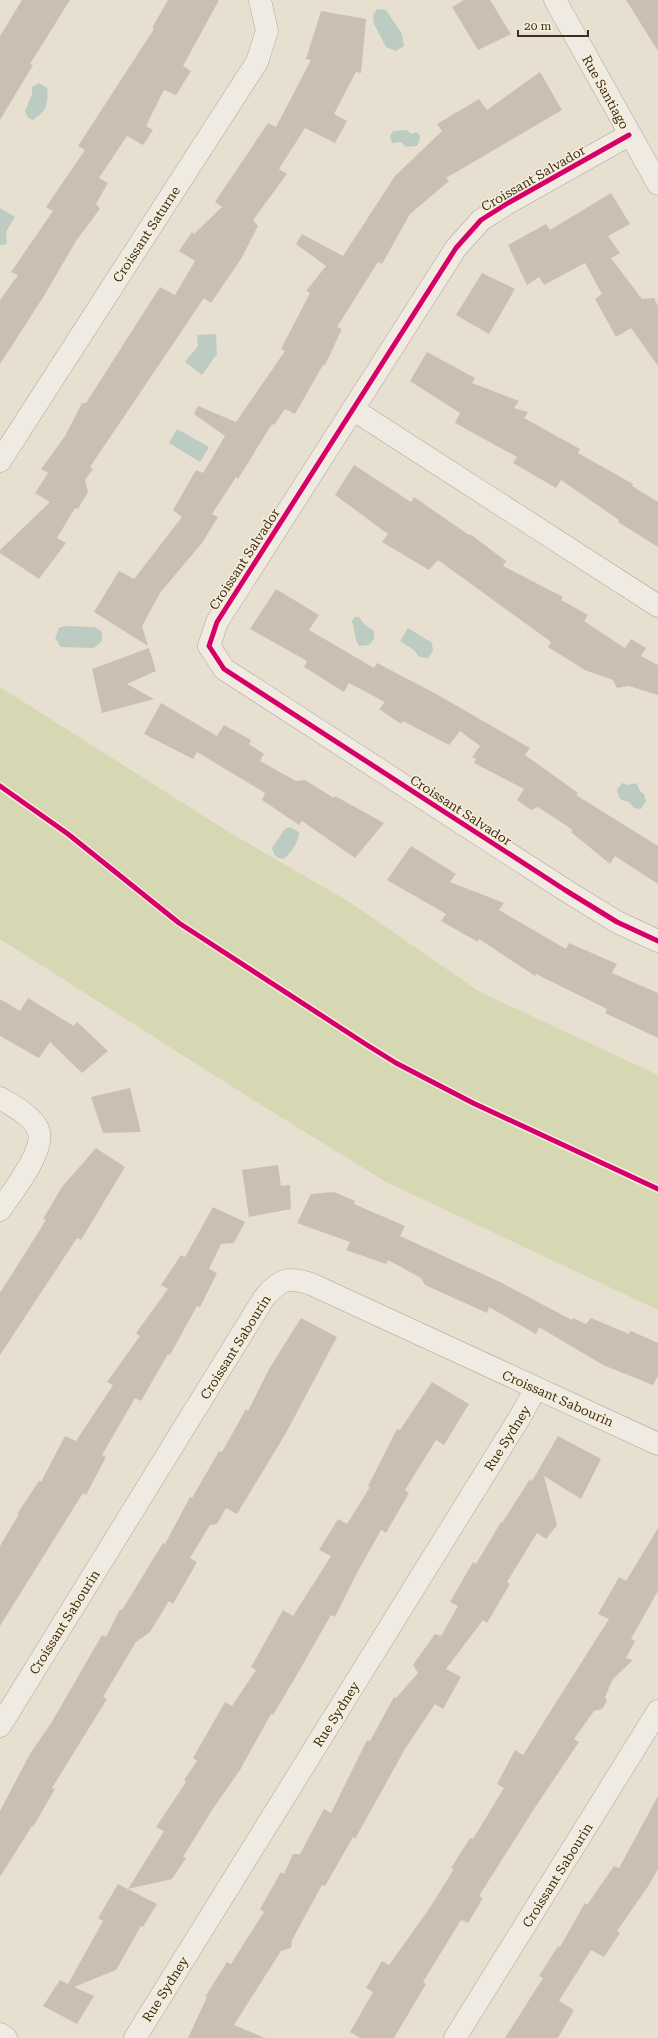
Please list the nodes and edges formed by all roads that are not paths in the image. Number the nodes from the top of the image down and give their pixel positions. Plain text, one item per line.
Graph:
1 (260, 0) edge
2 (555, 0) edge
3 (630, 135) junction
4 (658, 184) edge
5 (354, 410) junction
6 (0, 461) edge
7 (658, 606) edge
8 (658, 941) edge
9 (0, 1098) edge
10 (0, 1210) edge
11 (536, 1388) junction
12 (658, 1444) edge
13 (658, 1712) edge
14 (0, 1726) edge
15 (0, 2034) edge
16 (6, 2038) edge
17 (135, 2038) edge
18 (455, 2038) edge

1 - 6 street, Croissant Saturne
2 - 3 street, Rue Santiago
3 - 4 street, Rue Santiago
3 - 5 street, Croissant Salvador
5 - 7 street
5 - 8 street, Croissant Salvador
9 - 10 street
11 - 12 street, Croissant Sabourin
11 - 14 street, Croissant Sabourin
11 - 17 street, Rue Sydney
13 - 18 street, Croissant Sabourin
15 - 16 street

